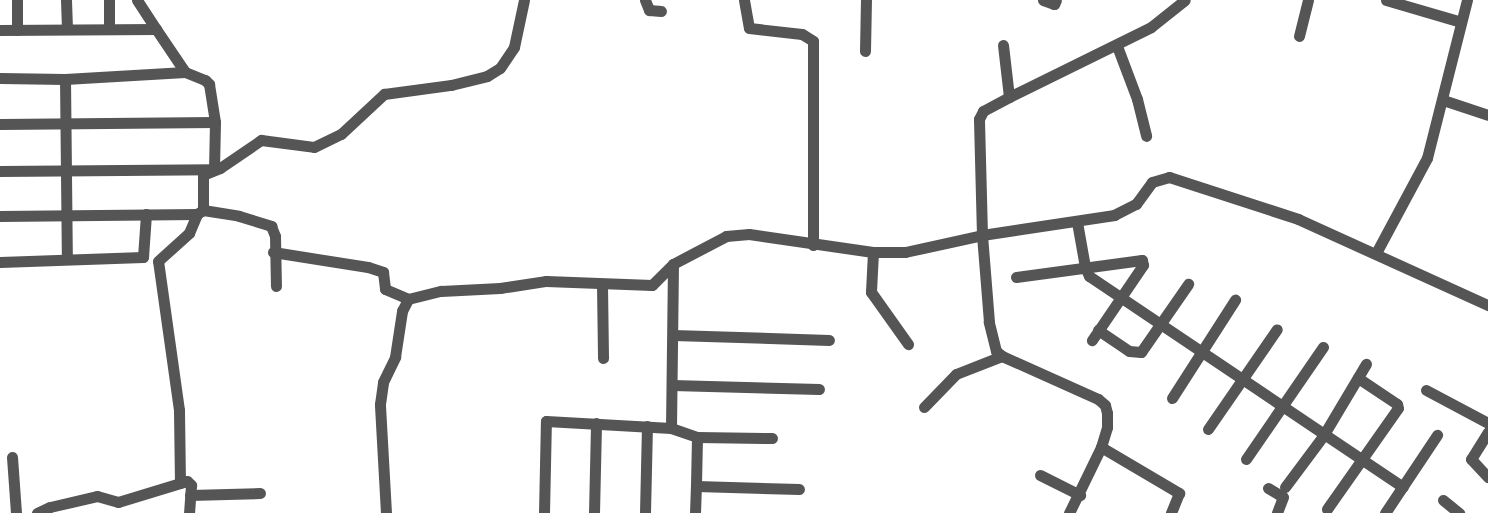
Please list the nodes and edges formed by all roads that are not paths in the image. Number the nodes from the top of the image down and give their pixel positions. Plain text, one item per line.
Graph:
1 (17, 0) edge
2 (66, 0) edge
3 (108, 0) edge
4 (137, 0) edge
5 (524, 0) edge
6 (645, 0) edge
7 (744, 0) edge
8 (866, 0) edge
9 (1043, 0) edge
10 (1056, 0) edge
11 (1308, 0) edge
12 (1386, 0) edge
13 (1467, 0) edge
14 (1178, 2) edge
15 (661, 11) dead end
16 (1461, 22) junction
17 (156, 28) junction
18 (67, 29) junction
19 (109, 29) junction
20 (0, 30) edge
21 (17, 30) junction
22 (1299, 36) dead end
23 (1003, 45) dead end
24 (1117, 46) junction
25 (865, 51) dead end
26 (185, 72) junction
27 (0, 78) edge
28 (65, 79) junction
29 (1009, 97) junction
30 (1442, 100) junction
31 (1488, 116) edge
32 (215, 122) junction
33 (0, 124) edge
34 (65, 124) junction
35 (1146, 136) dead end
36 (216, 169) junction
37 (0, 171) edge
38 (66, 171) junction
39 (200, 212) junction
40 (66, 214) junction
41 (146, 214) junction
42 (0, 216) edge
43 (1078, 222) junction
44 (982, 235) junction
45 (813, 245) junction
46 (273, 252) junction
47 (874, 252) junction
48 (1376, 253) junction
49 (67, 258) junction
50 (0, 262) edge
51 (673, 264) junction
52 (1085, 267) junction
53 (1016, 277) dead end
54 (1188, 284) dead end
55 (276, 286) dead end
56 (602, 286) junction
57 (408, 298) junction
58 (1120, 298) junction
59 (1235, 300) dead end
60 (1488, 305) edge
61 (1160, 326) junction
62 (1277, 329) dead end
63 (673, 335) junction
64 (829, 340) dead end
65 (908, 344) dead end
66 (1323, 347) dead end
67 (1201, 353) junction
68 (1002, 356) junction
69 (603, 358) dead end
70 (1366, 364) dead end
71 (1358, 378) junction
72 (1242, 380) junction
73 (672, 385) junction
74 (819, 389) dead end
75 (1426, 390) dead end
76 (1172, 398) dead end
77 (924, 407) dead end
78 (1282, 407) junction
79 (596, 423) junction
80 (1488, 423) edge
81 (647, 426) junction
82 (671, 428) junction
83 (1208, 429) dead end
84 (1488, 432) edge
85 (1323, 436) junction
86 (1438, 436) dead end
87 (697, 437) junction
88 (772, 438) dead end
89 (1101, 448) junction
90 (12, 457) dead end
91 (1246, 459) dead end
92 (1362, 461) junction
93 (1040, 475) dead end
94 (1488, 477) edge
95 (180, 483) junction
96 (696, 486) junction
97 (1285, 487) dead end
98 (1403, 487) junction
99 (1268, 488) dead end
100 (799, 489) dead end
101 (260, 493) dead end
102 (190, 494) junction
103 (1080, 495) junction
104 (1443, 500) dead end
105 (118, 508) edge
106 (1327, 508) dead end
107 (16, 513) edge
108 (37, 513) edge
109 (189, 513) edge
110 (386, 513) edge
111 (544, 513) edge
112 (594, 513) edge
113 (645, 513) edge
114 (695, 513) edge
115 (1069, 513) edge
116 (1171, 513) edge
117 (1277, 513) edge
118 (1385, 513) edge
119 (1459, 513) edge

1 - 21 street
2 - 18 street
3 - 19 street
4 - 17 street
5 - 36 street
6 - 15 street
7 - 45 street
8 - 25 street
9 - 10 street
11 - 22 street
12 - 16 street
13 - 16 street
14 - 24 street
16 - 30 street
17 - 19 street
17 - 26 street
18 - 19 street
18 - 21 street
20 - 21 street
23 - 29 street
24 - 29 street
24 - 35 street
26 - 28 street
26 - 32 street
27 - 28 street
28 - 34 street
29 - 44 street
30 - 31 street
30 - 48 street
32 - 34 street
32 - 36 street
33 - 34 street
34 - 38 street
36 - 38 street
36 - 39 street
37 - 38 street
38 - 40 street
39 - 41 street
39 - 46 street
39 - 95 street
40 - 41 street
40 - 42 street
40 - 49 street
41 - 49 street
43 - 44 street
43 - 48 street
43 - 52 street
44 - 47 street
44 - 68 street
45 - 47 street
45 - 51 street
46 - 55 street
46 - 57 street
47 - 65 street
48 - 60 street
49 - 50 street
51 - 56 street
51 - 63 street
52 - 53 street
52 - 58 street
52 - 58 street
54 - 61 street
56 - 57 street
56 - 69 street
57 - 110 street
58 - 61 street
58 - 61 street
59 - 67 street
61 - 67 street
62 - 72 street
63 - 64 street
63 - 73 street
66 - 78 street
67 - 72 street
67 - 76 street
68 - 77 street
68 - 89 street
70 - 71 street
71 - 85 street
71 - 92 street
72 - 78 street
72 - 83 street
73 - 74 street
73 - 82 street
75 - 80 street
78 - 85 street
78 - 91 street
79 - 81 street
79 - 111 street
79 - 112 street
81 - 82 street
81 - 113 street
82 - 87 street
84 - 94 street
85 - 92 street
85 - 97 street
86 - 98 street
87 - 88 street
87 - 96 street
89 - 103 street
89 - 116 street
90 - 107 street
92 - 98 street
92 - 106 street
93 - 103 street
95 - 102 street
95 - 105 street
96 - 100 street
96 - 114 street
98 - 118 street
99 - 117 street
101 - 102 street
102 - 109 street
103 - 115 street
104 - 119 street
105 - 108 street

